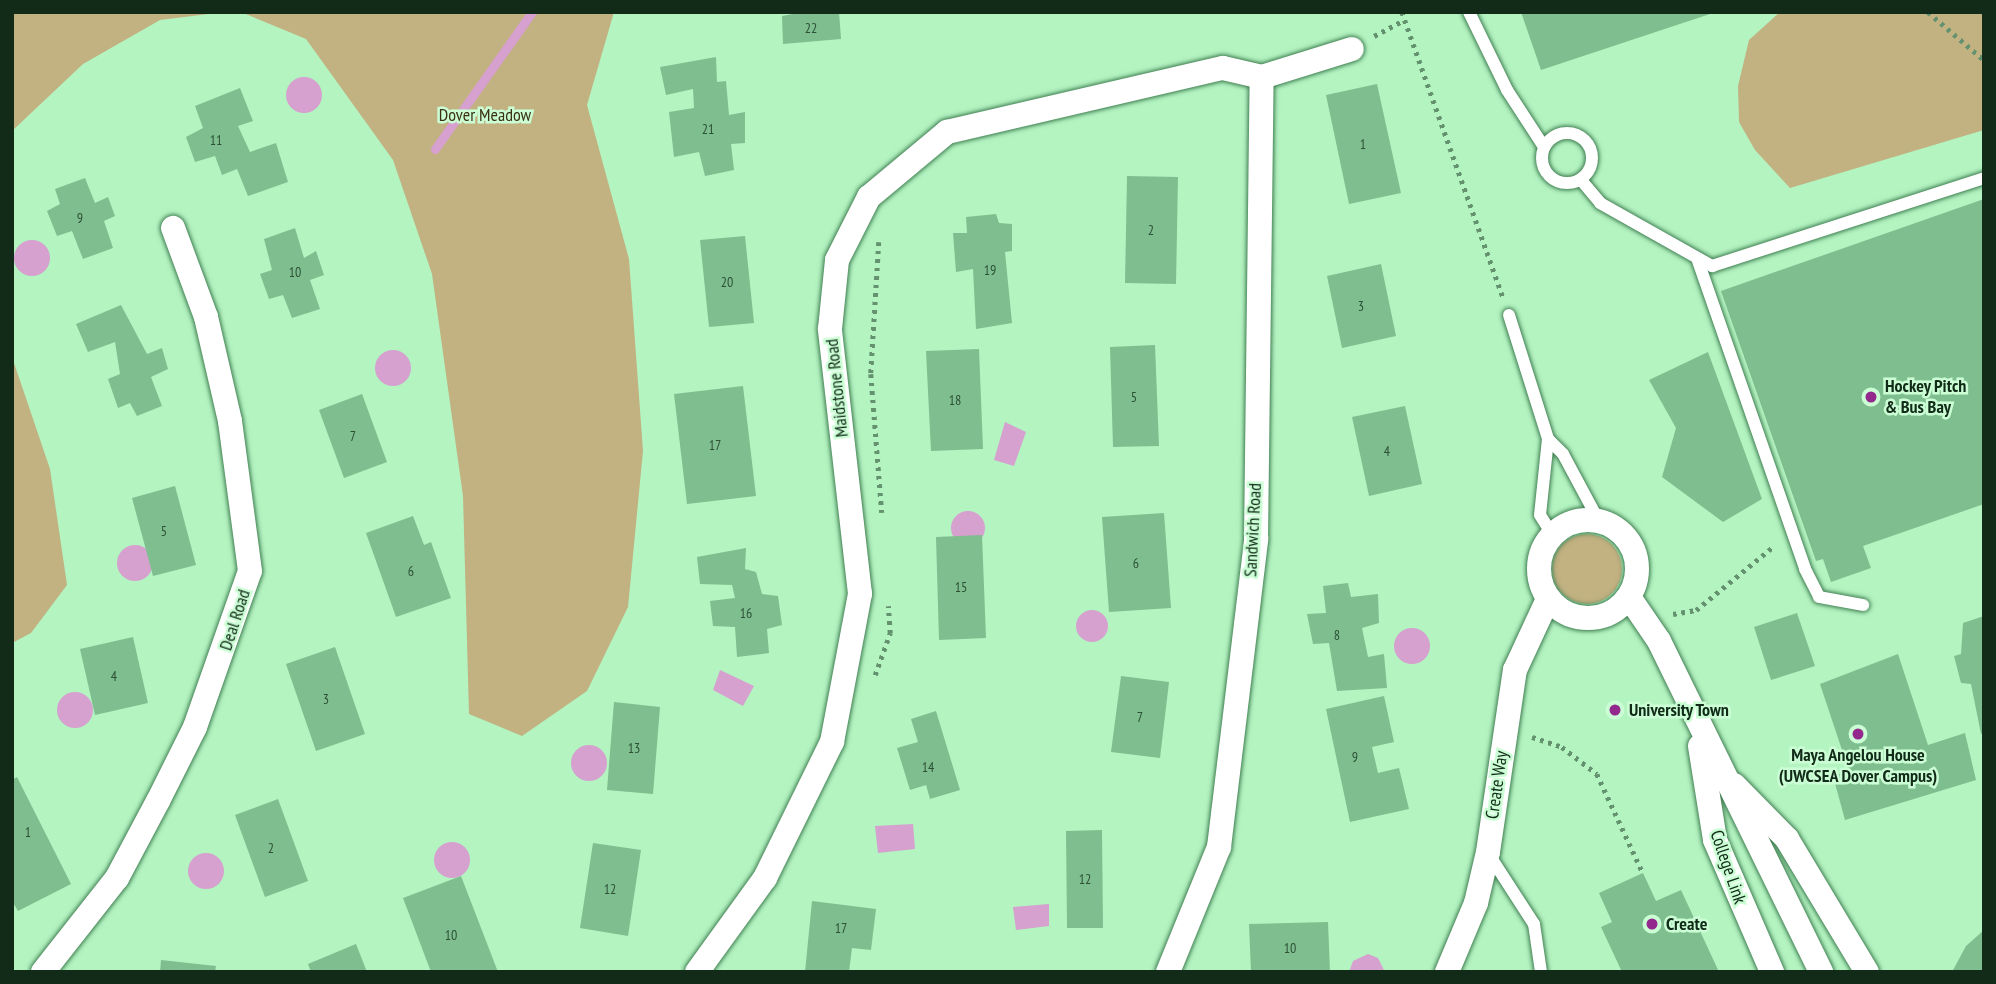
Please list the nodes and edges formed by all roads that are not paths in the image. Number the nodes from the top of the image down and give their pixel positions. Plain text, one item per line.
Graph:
1 (1469, 12) edge
2 (1352, 49) road end
3 (1262, 77) junction
4 (1544, 147) junction
5 (1984, 178) edge
6 (1581, 180) junction
7 (173, 228) dead end
8 (1698, 261) junction
9 (1509, 315) road end
10 (1548, 439) junction
11 (1599, 521) junction
12 (1552, 534) junction
13 (1629, 597) junction
14 (1548, 599) junction
15 (1863, 605) dead end
16 (1695, 714) junction
17 (1721, 772) junction
18 (1488, 852) junction
19 (43, 972) edge
20 (698, 972) edge
21 (1168, 972) edge
22 (1447, 972) edge
23 (1541, 972) edge
24 (1772, 972) edge
25 (1821, 972) edge
26 (1867, 972) edge

1 - 4 lane
2 - 3 street
3 - 20 street, Maidstone Road
3 - 21 street, Sandwich Road
4 - 6 lane
4 - 6 lane
5 - 8 lane
6 - 8 lane
7 - 19 street, Deal Road
8 - 15 lane
9 - 10 lane
10 - 11 lane
10 - 12 lane
11 - 12 street
11 - 13 street
12 - 14 street
13 - 14 street
13 - 16 street
14 - 18 street, Create Way
16 - 17 street
16 - 24 street, College Link
17 - 25 street
17 - 26 street
18 - 22 street, Create Way
18 - 23 lane

